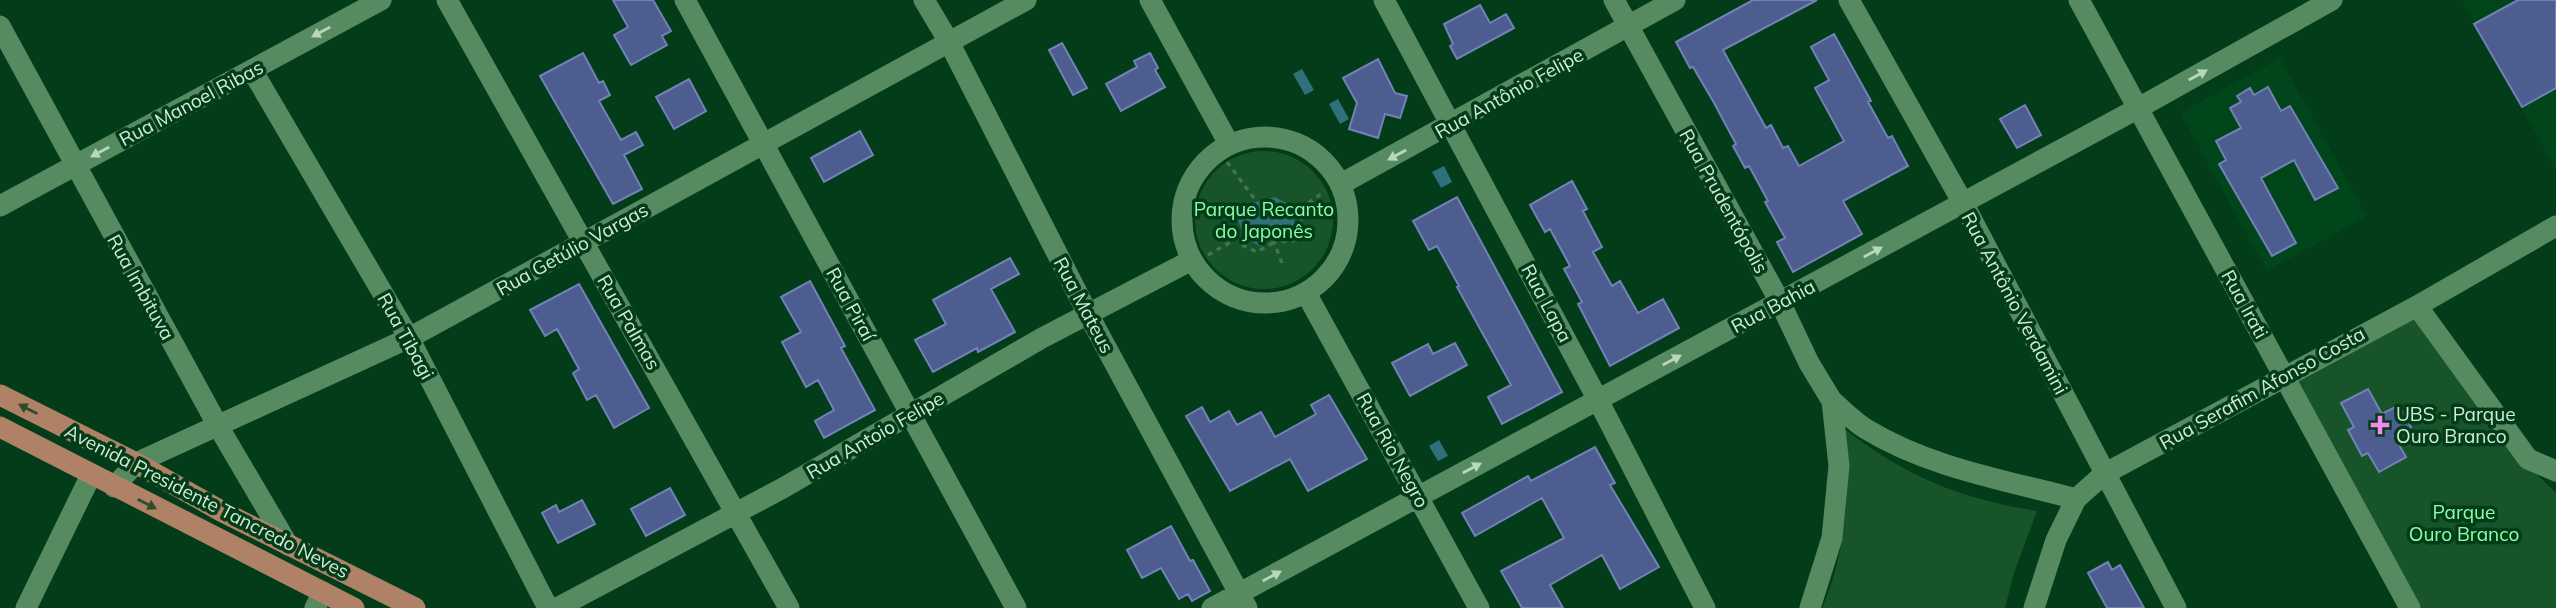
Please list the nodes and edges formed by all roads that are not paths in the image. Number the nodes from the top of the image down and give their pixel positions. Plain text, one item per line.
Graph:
1 (381, 0) edge
2 (447, 0) edge
3 (685, 0) edge
4 (924, 0) edge
5 (1026, 0) edge
6 (1150, 0) edge
7 (1384, 0) edge
8 (1614, 0) edge
9 (1675, 0) edge
10 (1849, 0) edge
11 (2079, 0) edge
12 (2318, 3) edge
13 (0, 26) edge
14 (1628, 26) junction
15 (949, 42) junction
16 (252, 70) junction
17 (2138, 108) junction
18 (1452, 124) junction
19 (763, 144) junction
20 (1228, 153) junction
21 (74, 166) junction
22 (1334, 187) junction
23 (1963, 203) junction
24 (0, 206) edge
25 (2556, 226) edge
26 (584, 242) junction
27 (1199, 258) junction
28 (1306, 293) junction
29 (1780, 302) junction
30 (2417, 306) junction
31 (1088, 314) junction
32 (409, 338) junction
33 (2284, 376) junction
34 (0, 395) edge
35 (1598, 400) junction
36 (1832, 401) junction
37 (911, 414) junction
38 (218, 426) junction
39 (0, 427) edge
40 (136, 463) junction
41 (2556, 471) edge
42 (2104, 474) junction
43 (91, 475) junction
44 (114, 487) junction
45 (1419, 496) junction
46 (2076, 499) junction
47 (737, 512) junction
48 (288, 545) junction
49 (319, 600) edge
50 (1243, 601) edge
51 (26, 608) edge
52 (354, 608) edge
53 (415, 608) edge
54 (548, 608) edge
55 (557, 608) edge
56 (789, 608) edge
57 (1016, 608) edge
58 (1212, 608) edge
59 (1479, 608) edge
60 (1705, 608) edge
61 (1810, 608) edge
62 (2034, 608) edge
63 (2176, 608) edge
64 (2410, 608) edge

1 -> 16 street, Rua Manoel Ribas
2 - 26 street, Rua Palmas
3 - 19 street, Rua Piraí
4 - 15 street, Rua Mateus
5 - 15 street, Rua Getúlio Vargas
6 - 20 street
7 - 18 street, Rua Lapa
8 - 14 street, Rua Prudentópolis
9 - 14 street, Rua Antônio Felipe
10 - 23 street, Rua Antônio Verdamini
11 - 17 street, Rua Irati
17 -> 12 street, Rua Bahia
13 - 21 street, Rua Imbituva
14 - 18 street, Rua Antônio Felipe
14 - 29 street, Rua Prudentópolis
15 - 19 street, Rua Getúlio Vargas
15 - 31 street, Rua Mateus
16 -> 21 street, Rua Manoel Ribas
16 - 32 street, Rua Tibagi
17 - 23 street, Rua Bahia
17 - 33 street, Rua Irati
18 -> 22 street, Rua Antônio Felipe
18 - 35 street, Rua Lapa
19 - 26 street, Rua Getúlio Vargas
19 - 37 street, Rua Piraí
20 - 22 street
20 - 27 street
21 - 24 street, Rua Manoel Ribas
21 - 38 street, Rua Imbituva
22 - 28 street
29 -> 23 street, Rua Bahia
23 - 42 street, Rua Antônio Verdamini
25 - 30 street, Rua Serafim Afonso Costa
26 - 32 street, Rua Getúlio Vargas
26 - 47 street, Rua Palmas
27 - 28 street
27 - 31 street, Rua Antoio Felipe
28 - 45 street, Rua Rio Negro
35 -> 29 street, Rua Bahia
29 - 36 street, Rua Prudentópolis
30 - 33 street, Rua Serafim Afonso Costa
30 - 41 street
31 - 37 street, Rua Antoio Felipe
31 - 50 street, Rua Mateus
32 - 38 street, Rua Getúlio Vargas
32 - 54 street, Rua Tibagi
33 - 42 street, Rua Serafim Afonso Costa
33 - 64 street, Rua Irati
40 -> 34 main road, Avenida Presidente Tancredo Neves
45 -> 35 street, Rua Bahia
35 - 60 street, Rua Lapa
36 - 46 street
36 - 61 street, Rua Prudentópolis
37 - 47 street, Rua Antoio Felipe
37 - 57 street, Rua Piraí
38 - 40 street, Rua Getúlio Vargas
38 - 48 street, Rua Imbituva
39 - 43 main road, Avenida Presidente Tancredo Neves
40 - 44 street, Rua Getúlio Vargas
40 - 48 main road, Avenida Presidente Tancredo Neves
42 - 46 street, Rua Serafim Afonso Costa
42 - 63 street, Rua Antônio Verdamini
43 - 44 main road, Avenida Presidente Tancredo Neves
43 - 51 street
44 -> 49 main road, Avenida Presidente Tancredo Neves
50 -> 45 street, Rua Bahia
45 - 59 street, Rua Rio Negro
46 - 62 street, Rua Serafim Afonso Costa
47 - 55 street, Rua Antoio Felipe
47 - 56 street, Rua Palmas
48 - 53 main road, Avenida Presidente Tancredo Neves
49 - 52 main road, Avenida Presidente Tancredo Neves
50 - 58 street, Rua Bahia

